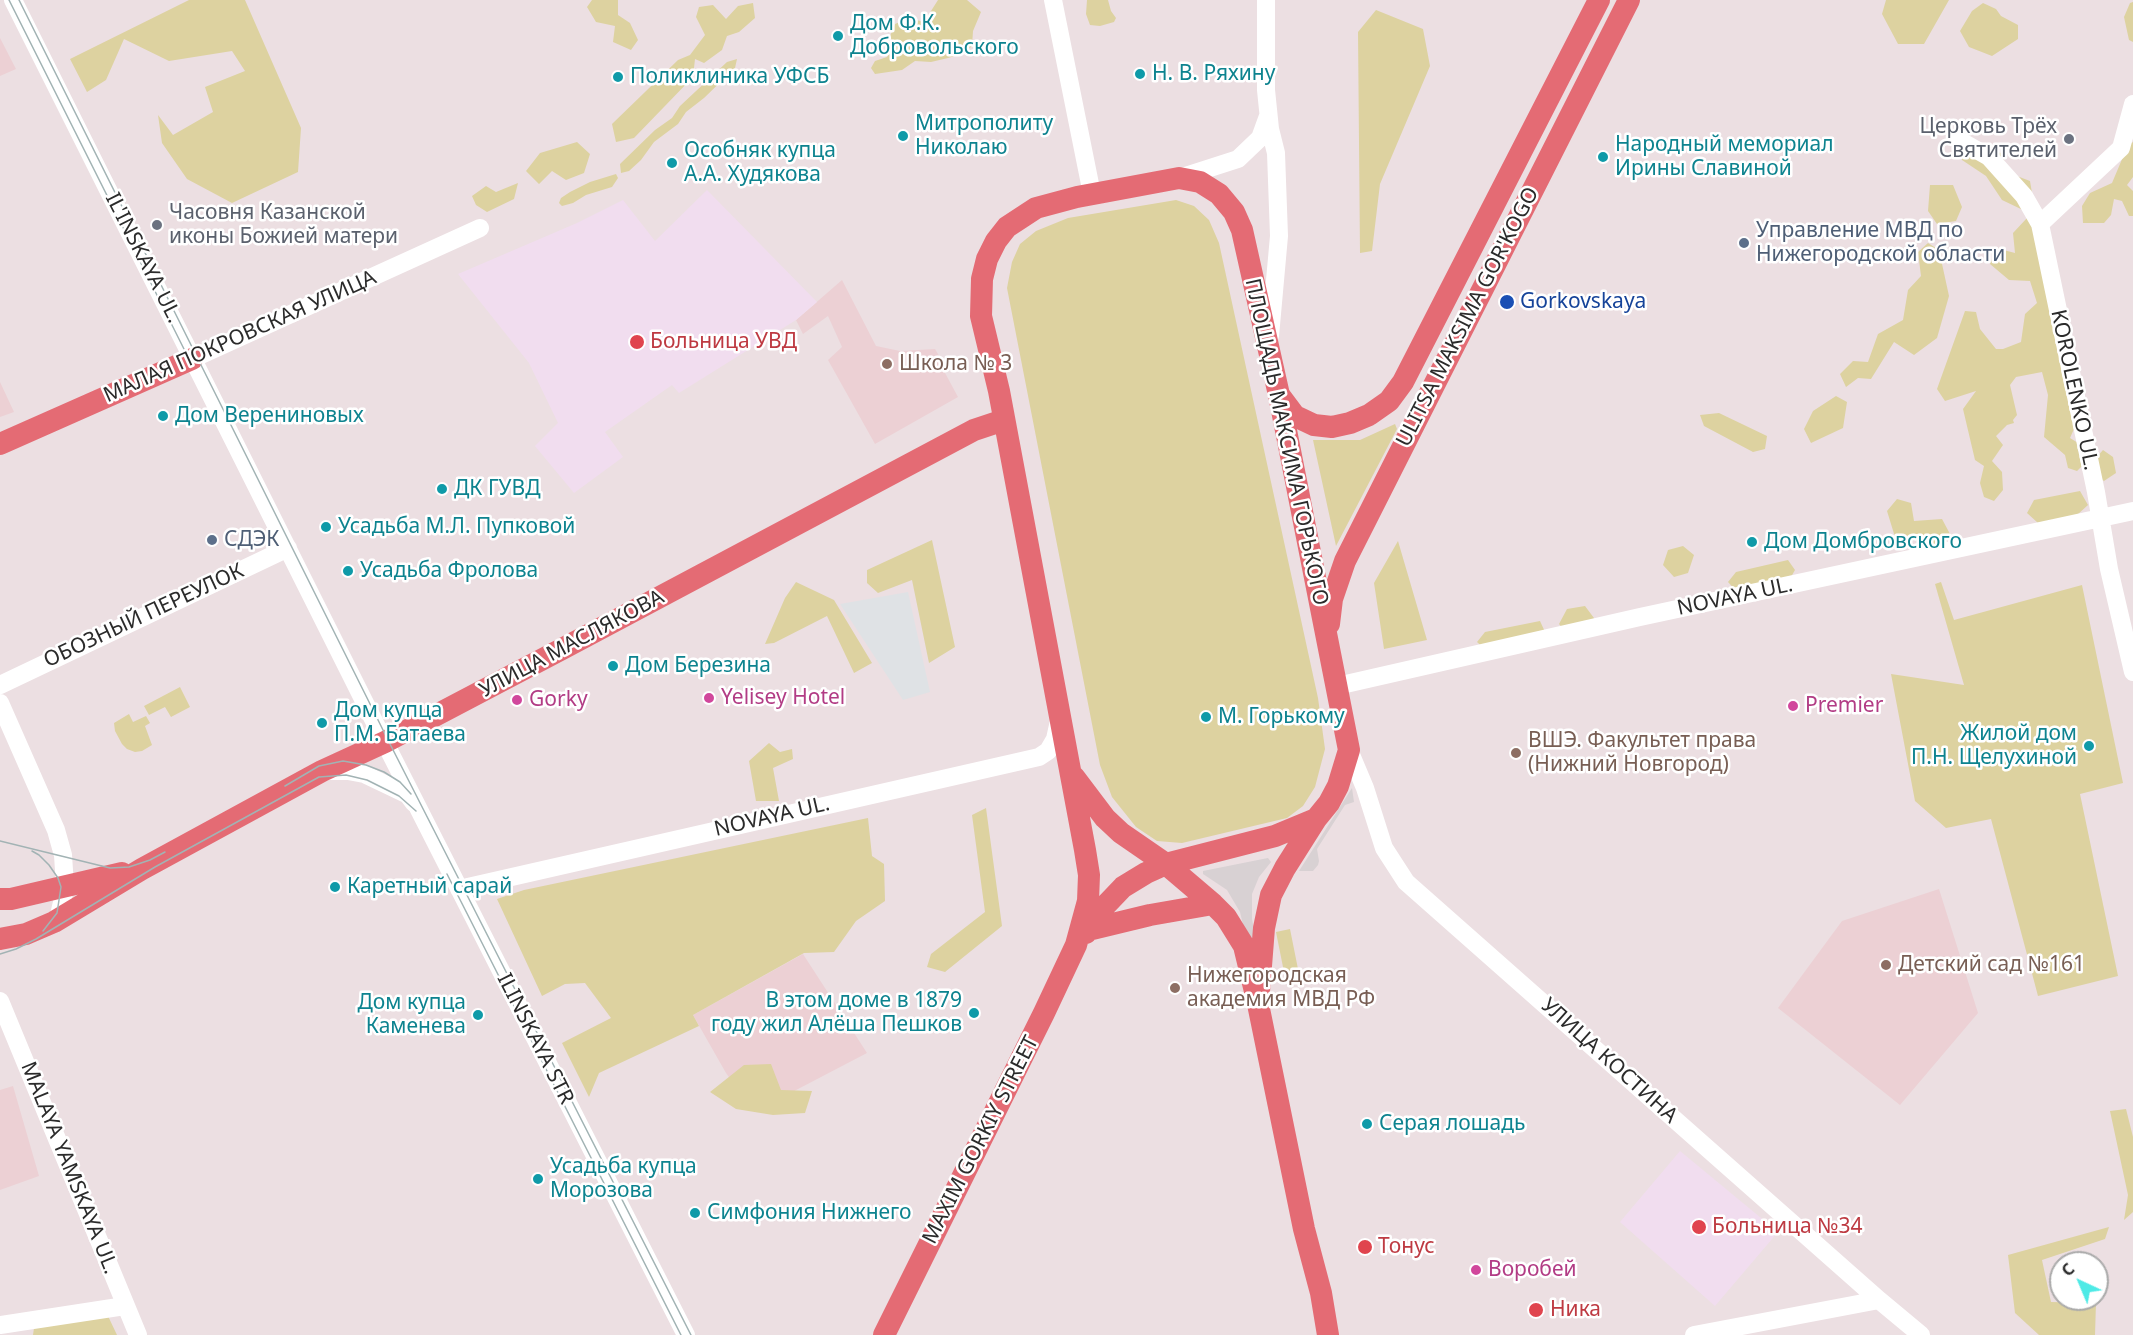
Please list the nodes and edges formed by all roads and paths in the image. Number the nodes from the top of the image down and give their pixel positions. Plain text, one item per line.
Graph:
1 (13, 0) edge
2 (1053, 0) edge
3 (1266, 0) edge
4 (1599, 0) edge
5 (1629, 0) edge
6 (2133, 104) edge
7 (1268, 114) junction
8 (1959, 140) dead end
9 (1179, 178) junction
10 (1092, 194) junction
11 (2040, 224) junction
12 (480, 228) dead end
13 (1269, 349) junction
14 (192, 359) junction
15 (1279, 395) junction
16 (1004, 420) junction
17 (0, 444) edge
18 (2133, 511) edge
19 (2100, 519) junction
20 (288, 548) junction
21 (1327, 640) junction
22 (2133, 672) edge
23 (0, 685) edge
24 (1337, 686) junction
25 (0, 703) edge
26 (1060, 716) junction
27 (385, 742) junction
28 (1349, 750) junction
29 (322, 771) junction
30 (1070, 772) junction
31 (421, 812) junction
32 (1316, 819) junction
33 (1166, 864) junction
34 (141, 869) junction
35 (65, 886) junction
36 (459, 888) junction
37 (4, 902) edge
38 (1213, 904) junction
39 (54, 922) junction
40 (1082, 938) junction
41 (0, 939) edge
42 (0, 1001) edge
43 (1258, 1004) junction
44 (1879, 1300) junction
45 (125, 1306) junction
46 (0, 1325) edge
47 (138, 1335) edge
48 (686, 1335) edge
49 (884, 1335) edge
50 (1328, 1335) edge
51 (1694, 1335) edge
52 (1921, 1335) edge

1 - 14 street, IL'INSKAYA UL.
2 - 10 street
3 - 7 street
4 - 15 main road, ULITSA MAKSIMA GOR'KOGO
5 - 21 main road, ULITSA MAKSIMA GOR'KOGO
6 - 11 street
7 - 9 street
7 - 13 street
8 - 11 street, KOROLENKO UL.
9 - 10 main road, ПЛОЩАДЬ МАКСИМА ГОРЬКОГО
9 - 13 main road, ПЛОЩАДЬ МАКСИМА ГОРЬКОГО
10 - 16 main road, ПЛОЩАДЬ МАКСИМА ГОРЬКОГО
11 - 19 street, KOROLENKO UL.
12 - 14 street, МАЛАЯ ПОКРОВСКАЯ УЛИЦА
13 - 15 main road, ПЛОЩАДЬ МАКСИМА ГОРЬКОГО
14 - 17 main road, МАЛАЯ ПОКРОВСКАЯ УЛИЦА
14 - 20 street, IL'INSKAYA UL.
15 - 21 main road, ПЛОЩАДЬ МАКСИМА ГОРЬКОГО
16 - 26 main road, ПЛОЩАДЬ МАКСИМА ГОРЬКОГО
16 - 27 main road, УЛИЦА МАСЛЯКОВА
18 - 19 street, NOVAYA UL.
19 - 22 street, KOROLENKO UL.
19 - 24 street, NOVAYA UL.
20 - 23 street, ОБОЗНЫЙ ПЕРЕУЛОК
20 - 27 street, IL'INSKAYA UL.
21 - 24 main road, ПЛОЩАДЬ МАКСИМА ГОРЬКОГО
24 - 28 main road, ПЛОЩАДЬ МАКСИМА ГОРЬКОГО
25 - 35 street
26 - 30 main road, ПЛОЩАДЬ МАКСИМА ГОРЬКОГО
26 - 36 street, NOVAYA UL.
27 - 29 main road, УЛИЦА МАСЛЯКОВА
27 - 31 street, ILINSKAYA STR
28 - 32 main road, ПЛОЩАДЬ МАКСИМА ГОРЬКОГО
28 - 44 street, УЛИЦА КОСТИНА
29 - 31 street
29 - 34 main road, УЛИЦА МАСЛЯКОВА
30 - 33 main road, ПЛОЩАДЬ МАКСИМА ГОРЬКОГО
30 - 40 main road, ПЛОЩАДЬ МАКСИМА ГОРЬКОГО
31 - 36 street, ILINSKAYA STR
32 - 33 main road
32 - 43 main road, ПЛОЩАДЬ МАКСИМА ГОРЬКОГО
33 - 38 main road, ПЛОЩАДЬ МАКСИМА ГОРЬКОГО
33 - 40 main road
34 - 35 main road, УЛИЦА МАСЛЯКОВА
34 - 39 main road, УЛИЦА МАСЛЯКОВА
35 - 37 main road, УЛИЦА МАСЛЯКОВА
35 - 39 street
36 - 48 street, ILINSKAYA STR
38 - 40 main road
38 - 43 main road, ПЛОЩАДЬ МАКСИМА ГОРЬКОГО
39 - 41 main road, УЛИЦА МАСЛЯКОВА
40 - 49 main road, MAXIM GORKIY STREET
42 - 45 street, MALAYA YAMSKAYA UL.
43 - 50 main road
44 - 51 street
44 - 52 street, УЛИЦА КОСТИНА
45 - 46 street
45 - 47 street, MALAYA YAMSKAYA UL.

